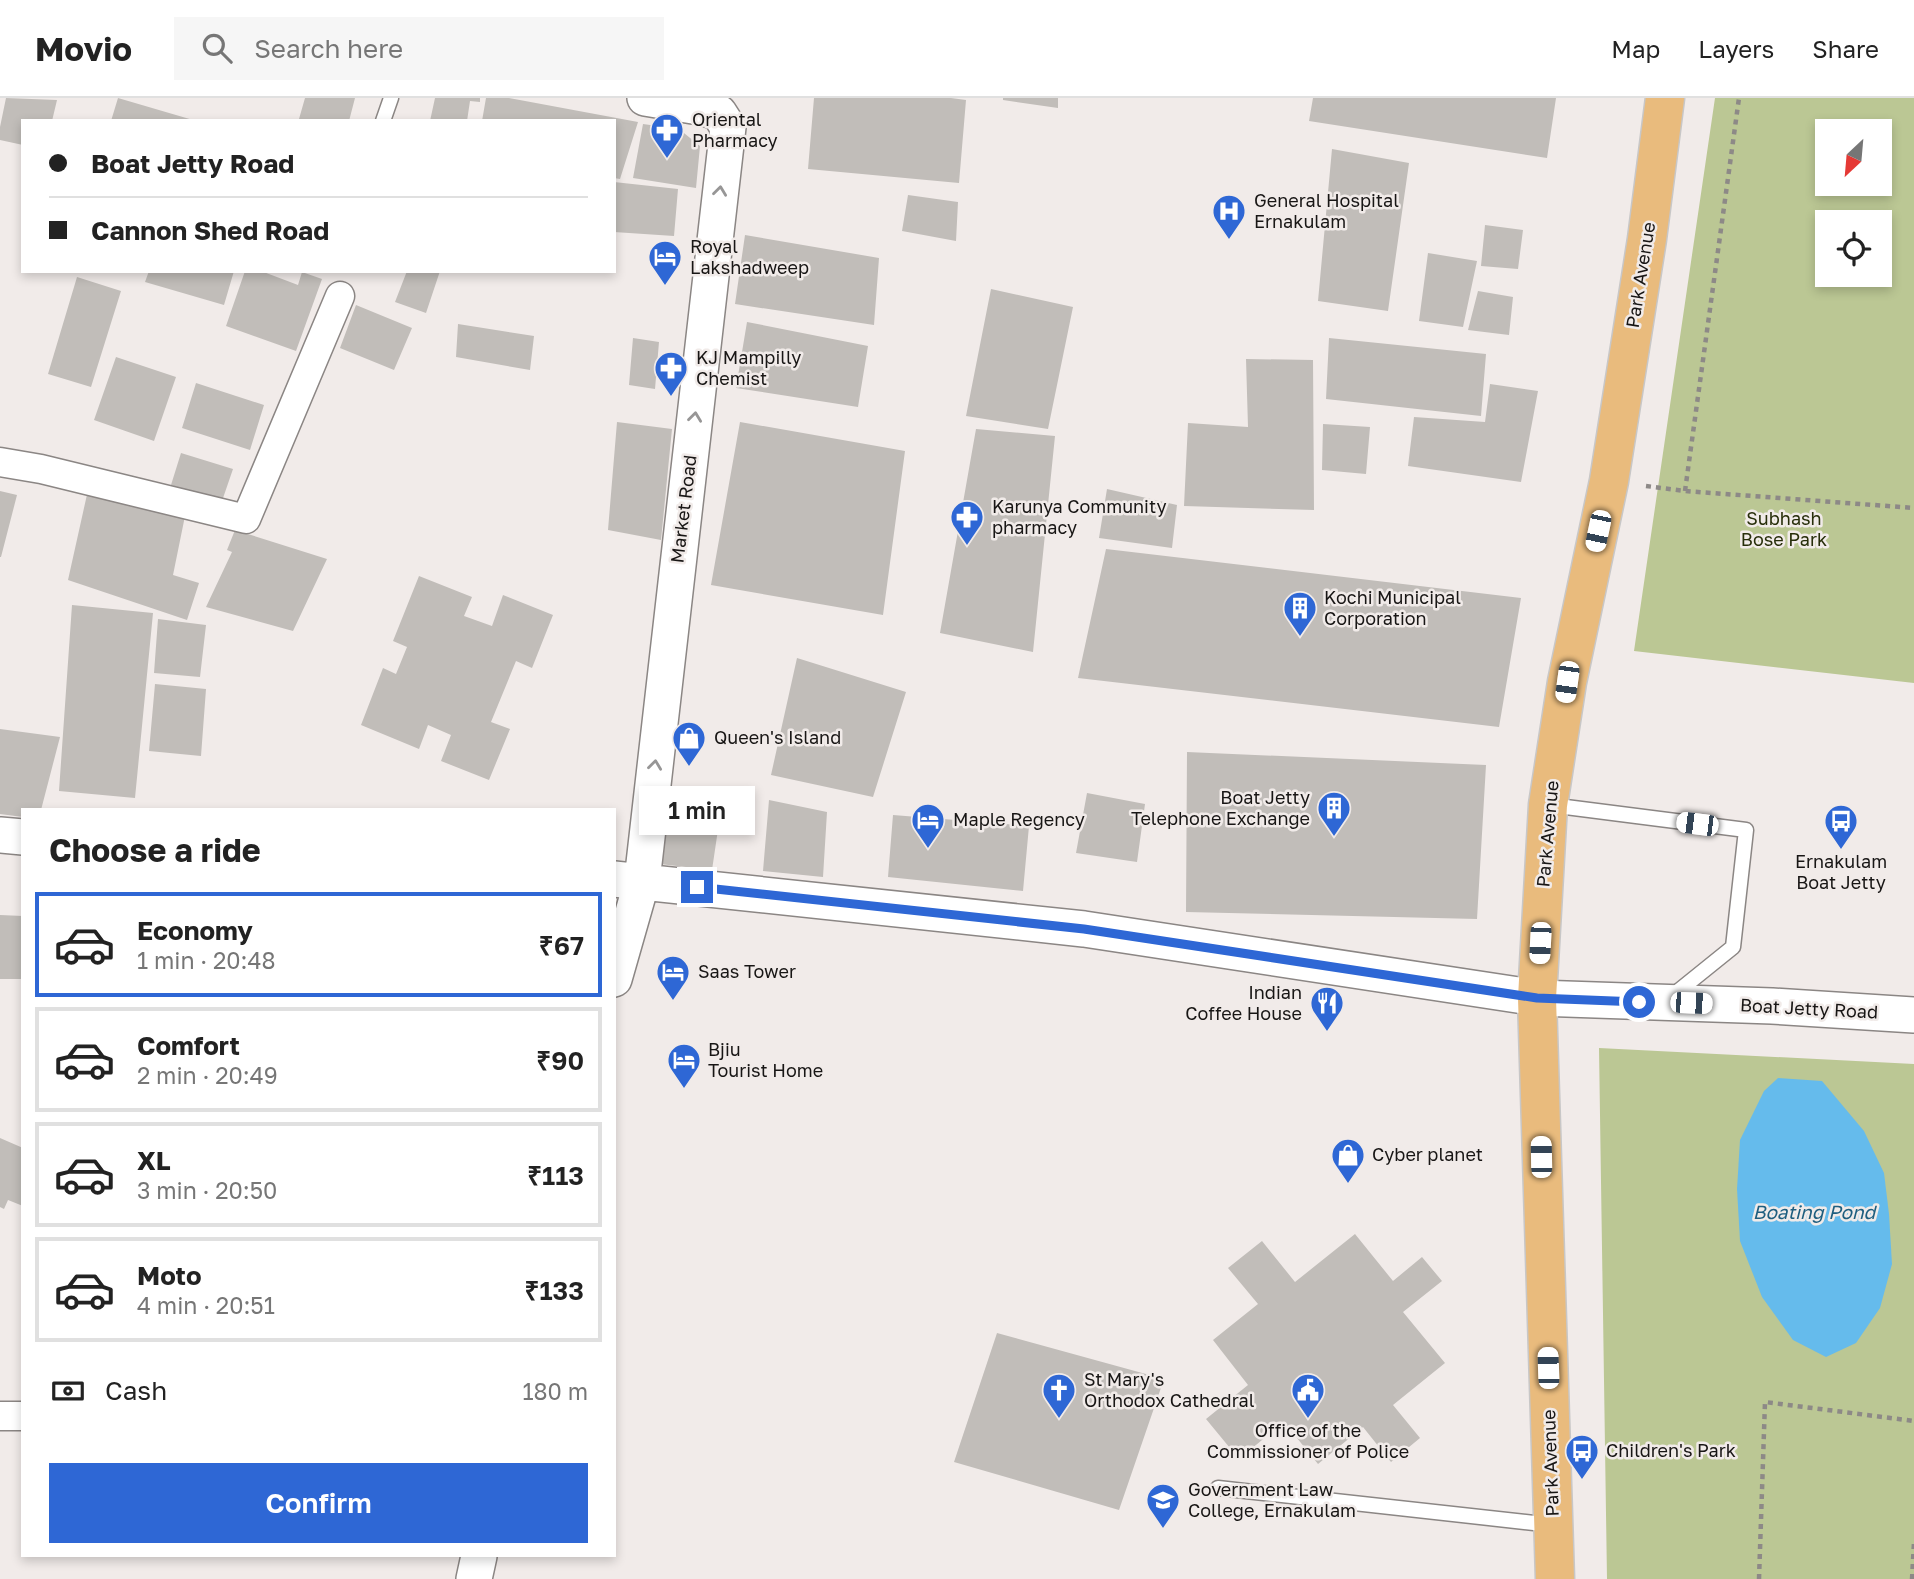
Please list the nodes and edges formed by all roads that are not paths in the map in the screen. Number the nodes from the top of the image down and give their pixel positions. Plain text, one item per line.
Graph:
1 (391, 98) edge
2 (645, 98) edge
3 (1665, 98) edge
4 (384, 119) edge
5 (340, 296) dead end
6 (0, 463) edge
7 (1548, 805) junction
8 (0, 835) edge
9 (21, 837) edge
10 (628, 880) edge
11 (616, 965) edge
12 (1537, 998) junction
13 (1664, 1002) junction
14 (1914, 1015) edge
15 (0, 1416) edge
16 (21, 1416) edge
17 (1218, 1488) dead end
18 (1554, 1526) junction
19 (479, 1557) edge
20 (474, 1579) edge
21 (1555, 1579) edge

1 - 4 lane
10 -> 2 street, Market Road
3 - 7 main road, Park Avenue
5 - 6 street
7 - 12 main road, Park Avenue
7 - 13 lane
8 - 9 street
10 - 11 street, Market Road
10 - 12 street, Boat Jetty Road
12 - 13 street, Boat Jetty Road
12 - 18 main road, Park Avenue
13 - 14 street, Boat Jetty Road
15 - 16 street
17 - 18 lane
18 - 21 main road, Park Avenue
19 - 20 street

